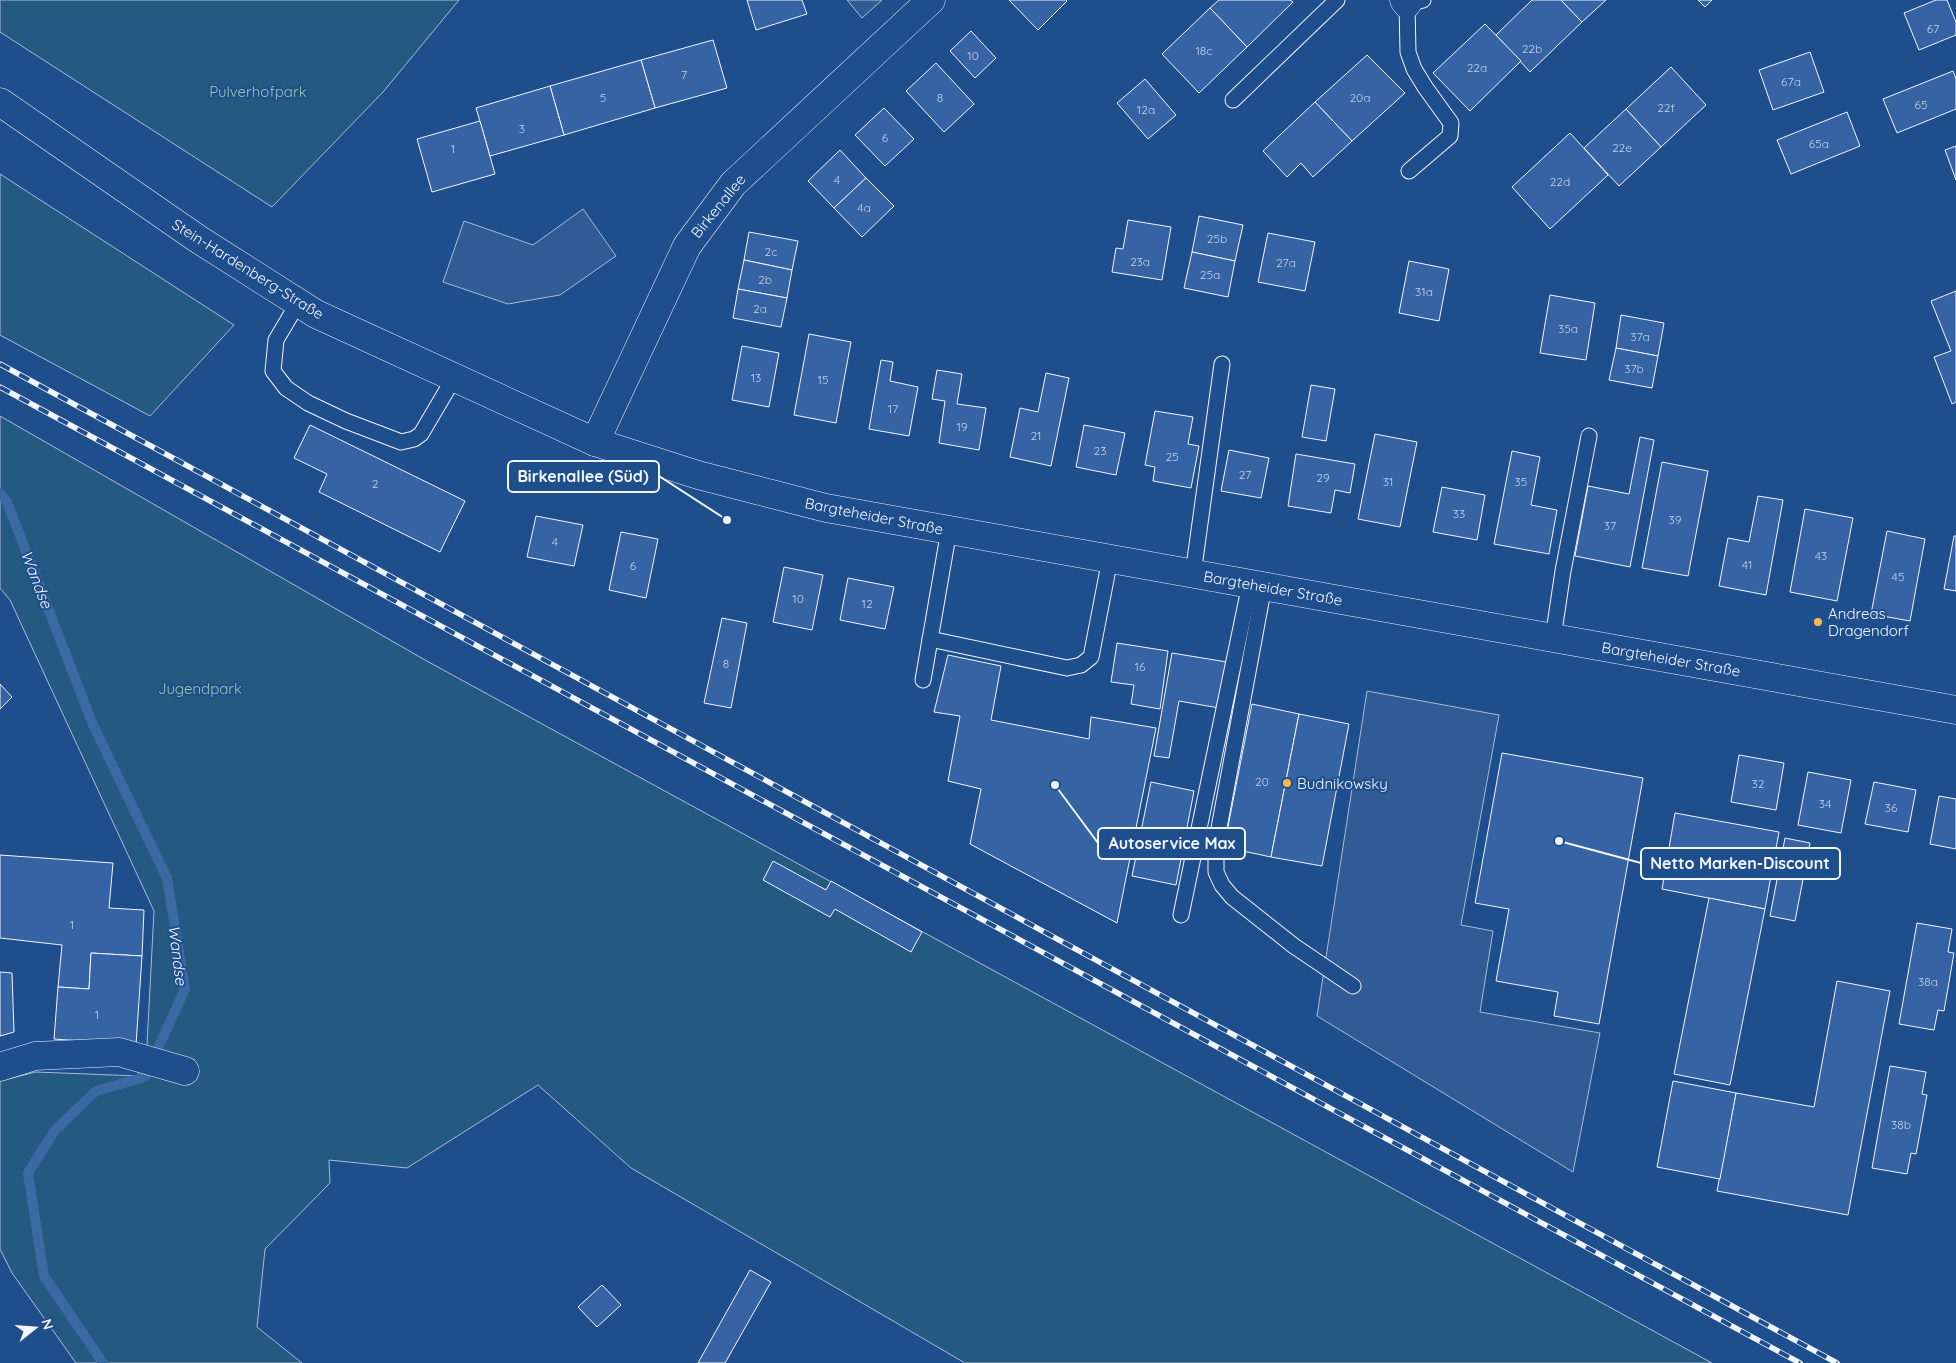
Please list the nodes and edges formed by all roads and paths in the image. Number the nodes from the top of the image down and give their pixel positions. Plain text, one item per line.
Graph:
1 (931, 0) edge
2 (1337, 0) edge
3 (1412, 1) edge
4 (1232, 100) dead end
5 (0, 102) edge
6 (1409, 171) dead end
7 (298, 303) junction
8 (1222, 364) dead end
9 (454, 378) junction
10 (1589, 436) dead end
11 (595, 442) junction
12 (948, 530) junction
13 (1110, 559) junction
14 (1193, 574) junction
15 (1257, 585) junction
16 (1553, 638) junction
17 (930, 639) junction
18 (924, 680) dead end
19 (1956, 710) edge
20 (1181, 915) dead end
21 (1353, 986) dead end
22 (0, 1067) edge
23 (185, 1071) dead end

1 - 11 main road, Birkenallee
2 - 4 lane
3 - 6 lane
5 - 7 main road, Stein-Hardenberg-Straße
7 - 9 main road, Stein-Hardenberg-Straße
7 - 9 lane
8 - 14 lane
9 - 11 main road, Stein-Hardenberg-Straße
10 - 16 lane
11 - 12 main road, Bargteheider Straße
12 - 13 main road, Bargteheider Straße
12 - 17 lane
13 - 14 main road, Bargteheider Straße
13 - 17 lane
14 - 15 main road, Bargteheider Straße
15 - 16 main road, Bargteheider Straße
15 - 20 lane
15 - 21 lane
16 - 19 main road, Bargteheider Straße
17 - 18 lane
22 - 23 main road

